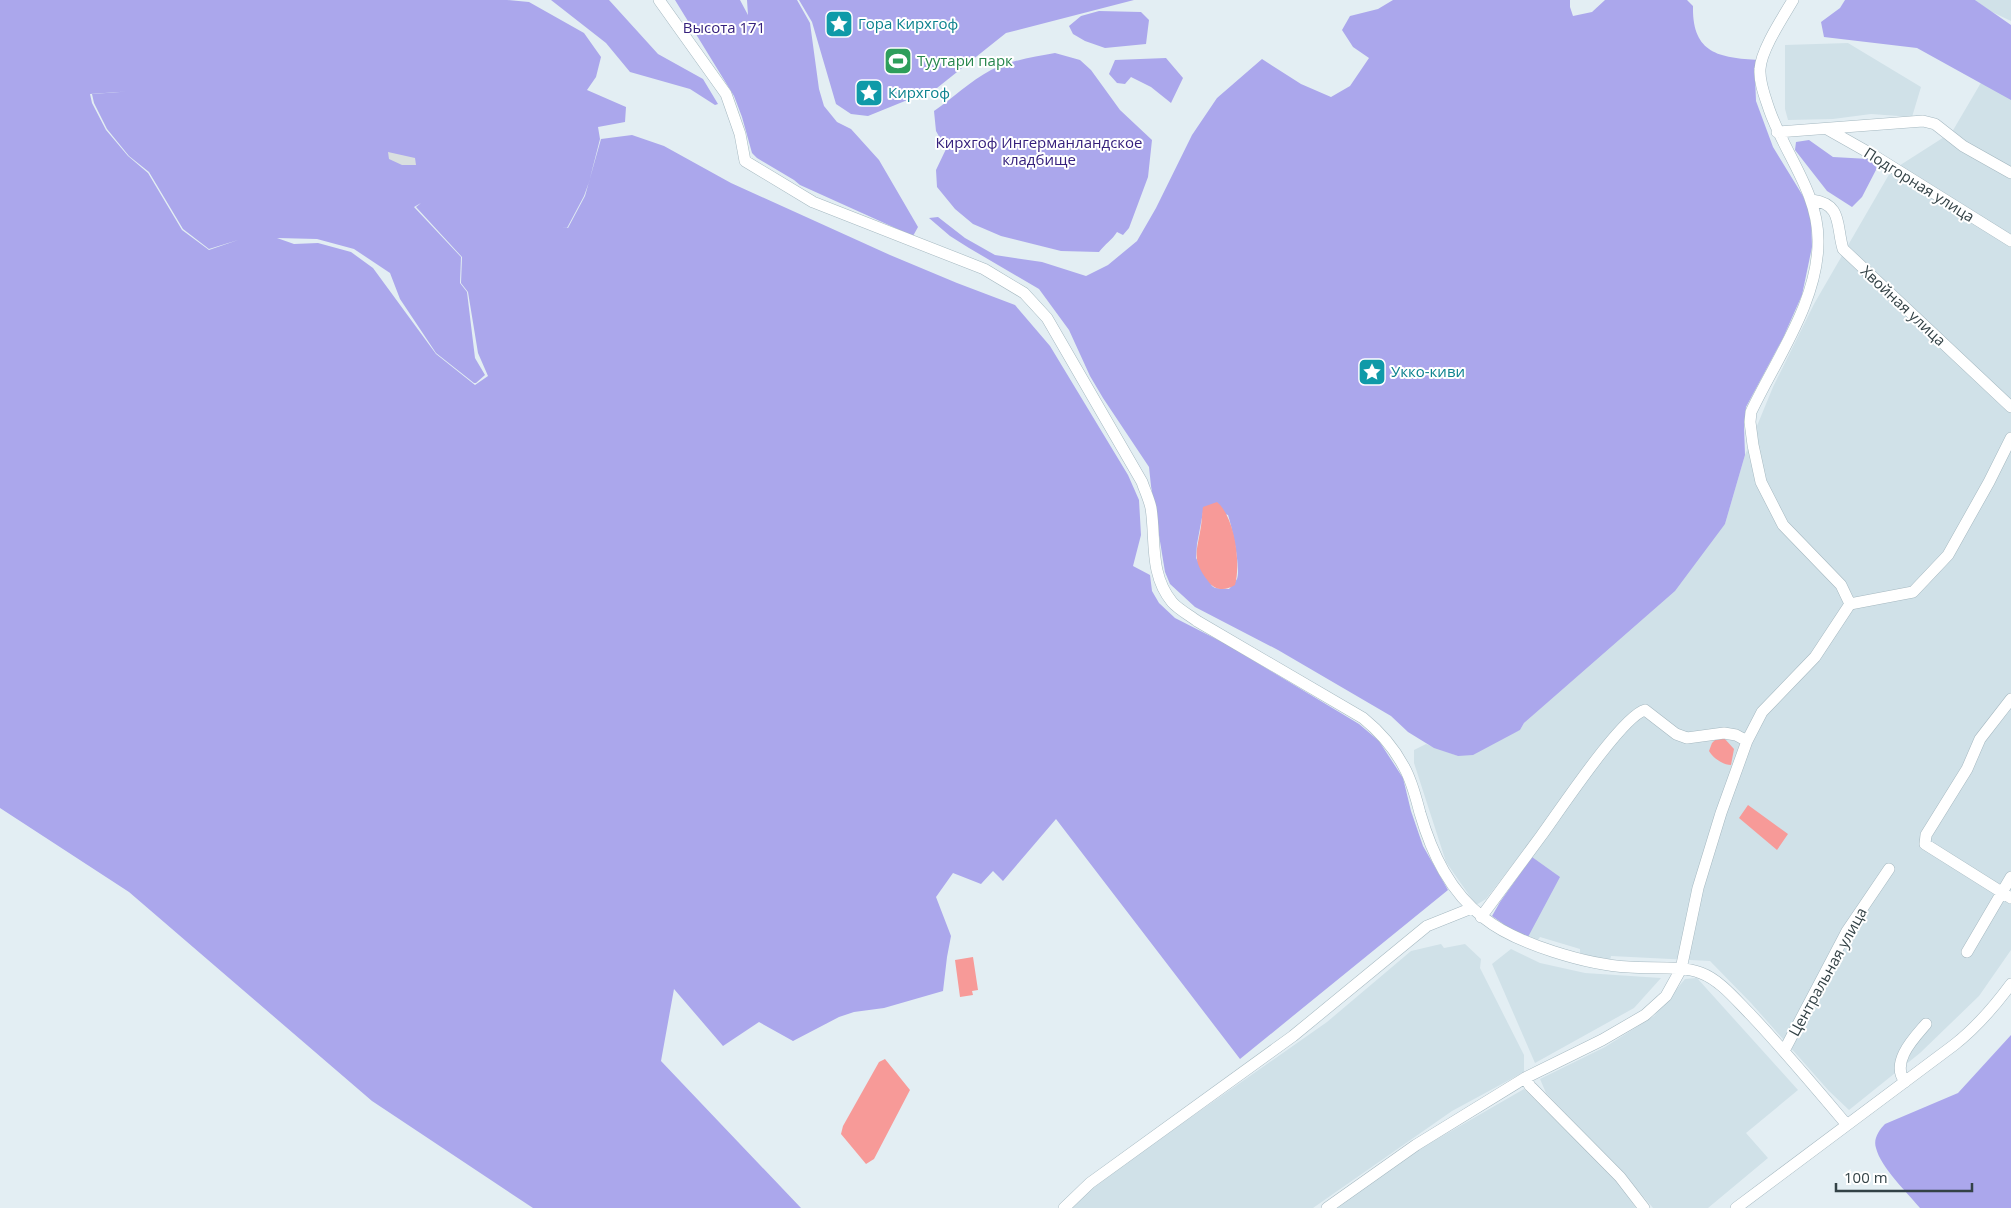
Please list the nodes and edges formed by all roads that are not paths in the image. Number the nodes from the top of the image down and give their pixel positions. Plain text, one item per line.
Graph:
1 (659, 0) edge
2 (1792, 0) edge
3 (1827, 128) junction
4 (1777, 132) junction
5 (2011, 173) edge
6 (1812, 200) junction
7 (2011, 241) edge
8 (2011, 407) edge
9 (2011, 438) edge
10 (1850, 604) junction
11 (2011, 699) edge
12 (1747, 741) junction
13 (1889, 869) dead end
14 (2011, 877) edge
15 (2006, 895) edge
16 (1472, 908) junction
17 (1481, 917) junction
18 (1967, 952) dead end
19 (1681, 969) junction
20 (2011, 984) edge
21 (1926, 1024) dead end
22 (1784, 1050) junction
23 (1525, 1078) junction
24 (1905, 1082) junction
25 (1847, 1125) junction
26 (1064, 1208) edge
27 (1327, 1208) edge
28 (1644, 1208) edge
29 (1736, 1208) edge

1 - 16 street
2 - 4 street
3 - 4 street
3 - 5 street
3 - 7 street, Подгорная улица
4 - 6 street
6 - 8 street, Хвойная улица
6 - 10 street
9 - 10 street
10 - 12 street
11 - 15 street
12 - 17 street
12 - 19 street
13 - 22 street, Центральная улица
14 - 15 street
15 - 18 street
16 - 17 street
16 - 26 street
17 - 19 street
19 - 22 street
19 - 23 street
20 - 24 street
21 - 24 street
22 - 25 street
23 - 27 street
23 - 28 street
24 - 25 street
25 - 29 street

